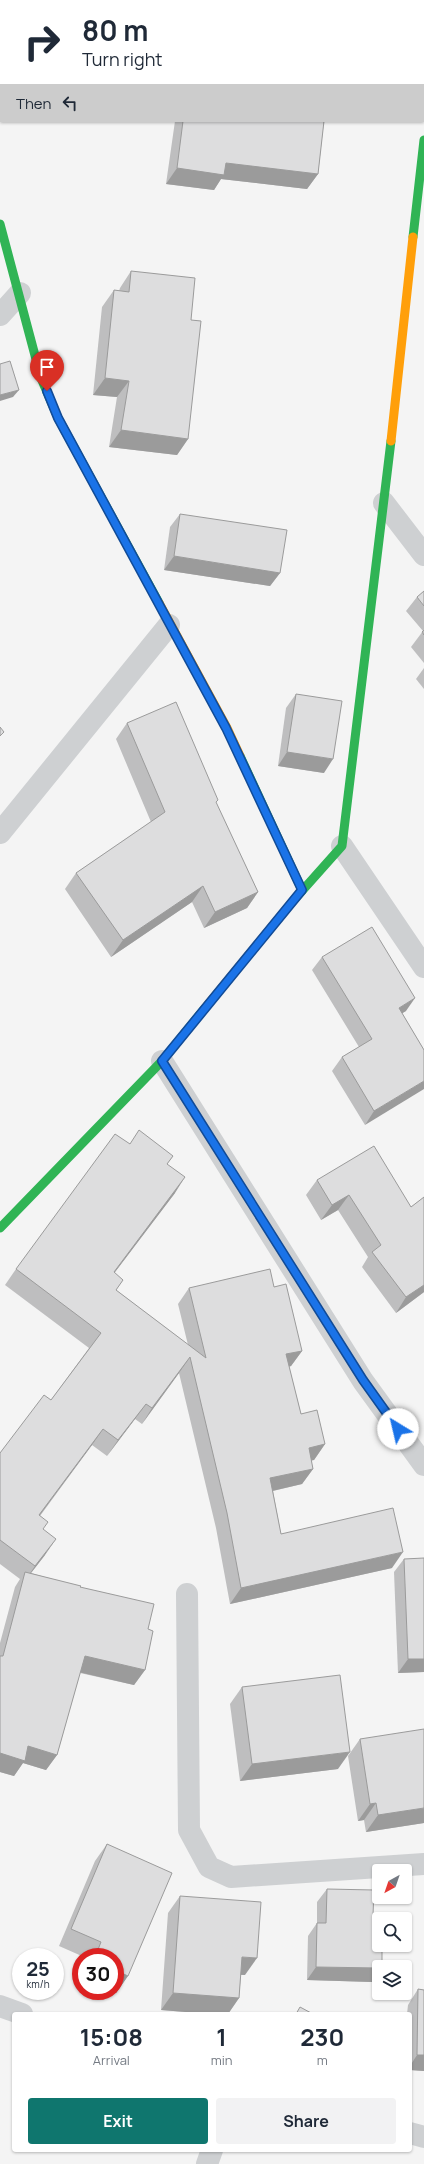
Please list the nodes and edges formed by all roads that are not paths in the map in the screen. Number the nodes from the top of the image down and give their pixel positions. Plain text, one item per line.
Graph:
1 (424, 140) edge
2 (0, 224) edge
3 (20, 293) junction
4 (0, 315) edge
5 (384, 504) junction
6 (424, 555) edge
7 (169, 625) junction
8 (0, 833) edge
9 (342, 846) junction
10 (302, 890) junction
11 (424, 967) edge
12 (162, 1061) junction
13 (0, 1228) edge
14 (424, 1465) edge
15 (187, 1594) dead end
16 (424, 1864) edge
17 (0, 2006) edge
18 (16, 2012) edge
19 (412, 2134) edge
20 (424, 2137) edge
21 (211, 2152) edge
22 (207, 2164) edge

1 - 5 street
2 - 3 street
3 - 4 street
3 - 7 street
5 - 6 street
5 - 9 street
7 - 8 street
7 - 10 street
9 - 10 street
9 - 11 street
10 - 12 street
12 - 13 street
12 - 14 street
15 - 16 street
17 - 18 street
19 - 20 street
21 - 22 street

